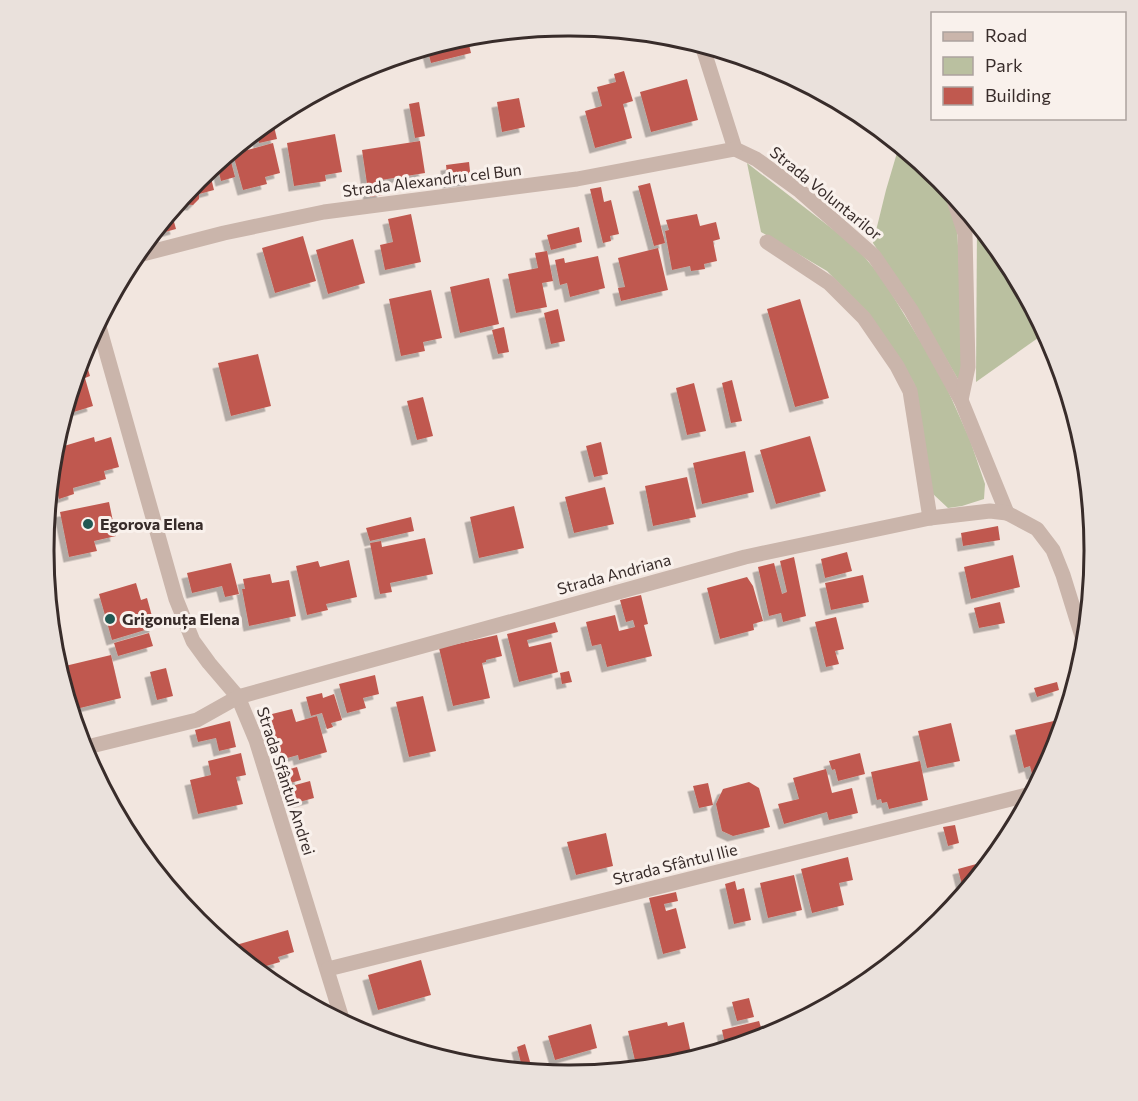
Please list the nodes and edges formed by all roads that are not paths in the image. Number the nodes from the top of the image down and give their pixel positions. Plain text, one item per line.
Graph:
1 (705, 55) edge
2 (735, 149) junction
3 (959, 214) edge
4 (767, 242) dead end
5 (150, 252) edge
6 (102, 337) edge
7 (961, 400) junction
8 (1007, 513) junction
9 (930, 518) junction
10 (1078, 625) edge
11 (238, 697) junction
12 (93, 745) edge
13 (1021, 797) edge
14 (328, 969) junction
15 (340, 1011) edge

1 - 2 street
2 - 5 street, Strada Alexandru cel Bun
2 - 7 street, Strada Voluntarilor
3 - 7 street
4 - 9 street
6 - 11 street, Strada Sfântul Andrei
7 - 8 street, Strada Voluntarilor
8 - 9 street, Strada Andriana
8 - 10 street, Strada Andriana
9 - 11 street, Strada Andriana
11 - 12 street, Strada Andriana
11 - 14 street, Strada Sfântul Andrei
13 - 14 street, Strada Sfântul Ilie
14 - 15 street, Strada Sfântul Andrei

